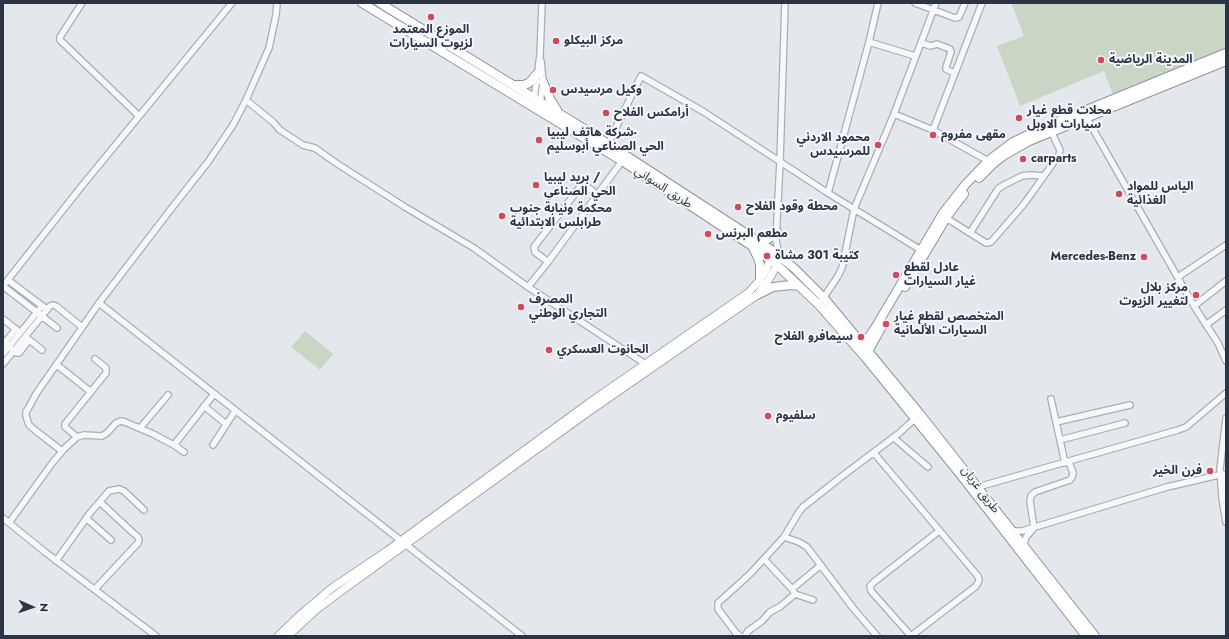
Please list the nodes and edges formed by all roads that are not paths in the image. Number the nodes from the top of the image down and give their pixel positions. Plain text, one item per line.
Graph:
1 (82, 3) edge
2 (232, 3) edge
3 (277, 3) edge
4 (362, 3) edge
5 (380, 3) edge
6 (542, 3) edge
7 (785, 3) edge
8 (878, 3) edge
9 (915, 3) edge
10 (936, 3) edge
11 (965, 3) edge
12 (982, 3) edge
13 (934, 10) junction
14 (869, 42) junction
15 (920, 42) junction
16 (1226, 53) edge
17 (540, 55) junction
18 (915, 56) junction
19 (1226, 61) edge
20 (954, 73) junction
21 (538, 74) junction
22 (543, 82) junction
23 (512, 85) junction
24 (246, 100) junction
25 (537, 104) junction
26 (559, 114) junction
27 (894, 114) junction
28 (1084, 114) junction
29 (139, 116) junction
30 (933, 130) junction
31 (1051, 131) junction
32 (608, 144) junction
33 (622, 161) junction
34 (780, 161) junction
35 (990, 162) junction
36 (1044, 176) junction
37 (828, 193) junction
38 (598, 195) junction
39 (854, 209) junction
40 (946, 218) junction
41 (970, 233) junction
42 (777, 236) junction
43 (754, 244) junction
44 (1226, 246) edge
45 (923, 251) junction
46 (776, 254) junction
47 (548, 262) junction
48 (774, 262) junction
49 (1178, 277) junction
50 (8, 280) junction
51 (760, 280) junction
52 (1226, 281) edge
53 (3, 286) edge
54 (799, 286) junction
55 (528, 287) junction
56 (24, 292) junction
57 (757, 295) junction
58 (19, 298) junction
59 (824, 298) junction
60 (99, 303) junction
61 (819, 305) junction
62 (1194, 306) junction
63 (44, 308) junction
64 (1226, 310) edge
65 (39, 314) junction
66 (3, 319) edge
67 (1206, 325) junction
68 (82, 327) junction
69 (57, 328) dead end
70 (23, 335) junction
71 (11, 349) junction
72 (42, 350) dead end
73 (864, 351) junction
74 (3, 354) edge
75 (95, 359) dead end
76 (1226, 360) edge
77 (3, 364) edge
78 (645, 364) junction
79 (57, 365) junction
80 (652, 368) junction
81 (91, 392) junction
82 (1226, 393) edge
83 (214, 394) junction
84 (168, 395) dead end
85 (1051, 399) dead end
86 (1130, 405) dead end
87 (204, 406) junction
88 (235, 411) junction
89 (917, 416) junction
90 (1226, 418) edge
91 (1056, 422) junction
92 (1125, 423) dead end
93 (226, 424) junction
94 (1226, 424) edge
95 (140, 428) junction
96 (77, 437) junction
97 (894, 438) junction
98 (1060, 440) junction
99 (174, 445) junction
100 (213, 445) dead end
101 (1225, 449) edge
102 (62, 451) junction
103 (184, 452) dead end
104 (874, 453) junction
105 (1067, 462) junction
106 (928, 467) dead end
107 (1222, 471) edge
108 (978, 487) junction
109 (1226, 494) edge
110 (100, 502) junction
111 (1225, 509) edge
112 (144, 510) dead end
113 (3, 518) edge
114 (86, 518) junction
115 (1226, 522) edge
116 (9, 523) junction
117 (1034, 528) junction
118 (940, 531) junction
119 (1012, 531) junction
120 (784, 536) junction
121 (111, 540) dead end
122 (403, 543) junction
123 (1024, 546) junction
124 (764, 558) junction
125 (56, 560) junction
126 (821, 565) junction
127 (95, 589) junction
128 (793, 592) junction
129 (813, 600) dead end
130 (156, 636) edge
131 (278, 636) edge
132 (288, 636) edge
133 (522, 636) edge
134 (740, 636) edge
135 (745, 636) edge
136 (877, 636) edge
137 (911, 636) edge
138 (1086, 636) edge
139 (1095, 636) edge

1 - 29 street
2 - 29 street
3 - 24 street
4 - 25 highway, طريق السواني
5 - 23 highway, طريق السواني
6 - 17 street
7 - 34 street
8 - 14 street
9 - 13 street
10 - 13 street
11 - 13 street
12 - 20 street
13 - 15 street
14 - 18 street
14 - 37 street
15 - 18 street
15 - 20 street
16 - 28 highway
17 - 21 street
17 - 22 street
18 - 27 street
19 - 28 highway
20 - 30 street
21 - 23 highway
21 - 25 street
22 - 25 street
22 - 26 highway
23 - 25 highway, طريق السواني
24 - 55 street
24 - 60 street
25 - 26 highway, طريق السواني
25 - 33 highway, طريق السواني
26 - 32 highway, طريق السواني
27 - 30 street
27 - 39 street
28 - 31 highway
28 - 35 highway
28 - 49 street
29 - 50 street
30 - 35 street
31 - 35 highway
31 - 36 street
32 - 34 street
32 - 43 highway, طريق السواني
33 - 38 street
33 - 43 highway, طريق السواني
34 - 37 street
34 - 42 street
35 - 40 highway
35 - 45 highway
36 - 41 street
36 - 41 street
37 - 39 street
38 - 47 street
38 - 47 street
39 - 45 street
39 - 59 street
40 - 41 street
40 - 45 highway
42 - 43 highway
42 - 46 street
43 - 46 highway, طريق السواني
43 - 48 highway, طريق السواني
43 - 51 highway
44 - 49 street
45 - 73 highway
46 - 48 main road
46 - 59 highway, طريق السواني
47 - 55 street
48 - 51 main road
48 - 54 highway, طريق السواني
48 - 57 main road
49 - 62 street
50 - 53 street
50 - 56 street
51 - 78 main road
52 - 62 street
53 - 58 street
54 - 57 highway
54 - 61 highway, طريق السواني
55 - 78 street
56 - 58 street
56 - 63 street
57 - 80 main road
58 - 65 street
59 - 61 street
59 - 73 highway, طريق السواني
60 - 68 street
60 - 83 street
61 - 73 highway, طريق السواني
62 - 67 street
63 - 65 street
63 - 68 street
64 - 67 street
65 - 69 street
65 - 70 street
66 - 70 street
67 - 76 street
68 - 79 street
70 - 71 street
70 - 71 street
70 - 72 street
71 - 74 street
71 - 77 street
73 - 89 highway, طريق غريان
75 - 81 street
78 - 80 street
78 - 122 main road
79 - 81 street
79 - 102 street
80 - 122 main road
81 - 96 street
82 - 105 street
83 - 87 street
83 - 88 street
84 - 95 street
85 - 91 street
86 - 91 street
87 - 93 street
87 - 99 street
88 - 93 street
88 - 122 street
89 - 97 street
89 - 108 highway, طريق غريان
89 - 138 highway, طريق غريان
90 - 94 street
91 - 98 street
92 - 98 street
93 - 100 street
94 - 101 street
95 - 96 street
95 - 99 street
96 - 102 street
97 - 104 street
97 - 106 street
98 - 105 street
99 - 103 street
101 - 107 street
102 - 116 street
104 - 118 street
104 - 120 street
105 - 108 street
105 - 117 street
107 - 109 street
107 - 111 street
107 - 117 street
108 - 119 highway, طريق غريان
110 - 112 street
110 - 114 street
110 - 127 street
111 - 115 street
113 - 116 street
114 - 121 street
114 - 125 street
116 - 125 street
117 - 119 street
117 - 123 street
118 - 137 street
118 - 137 street
119 - 123 highway, طريق غريان
120 - 124 street
120 - 126 street
122 - 131 main road
122 - 132 main road
122 - 133 street
123 - 139 highway, طريق غريان
124 - 128 street
124 - 134 street
125 - 127 street
126 - 128 street
126 - 136 street
127 - 130 street
128 - 129 street
128 - 135 street

